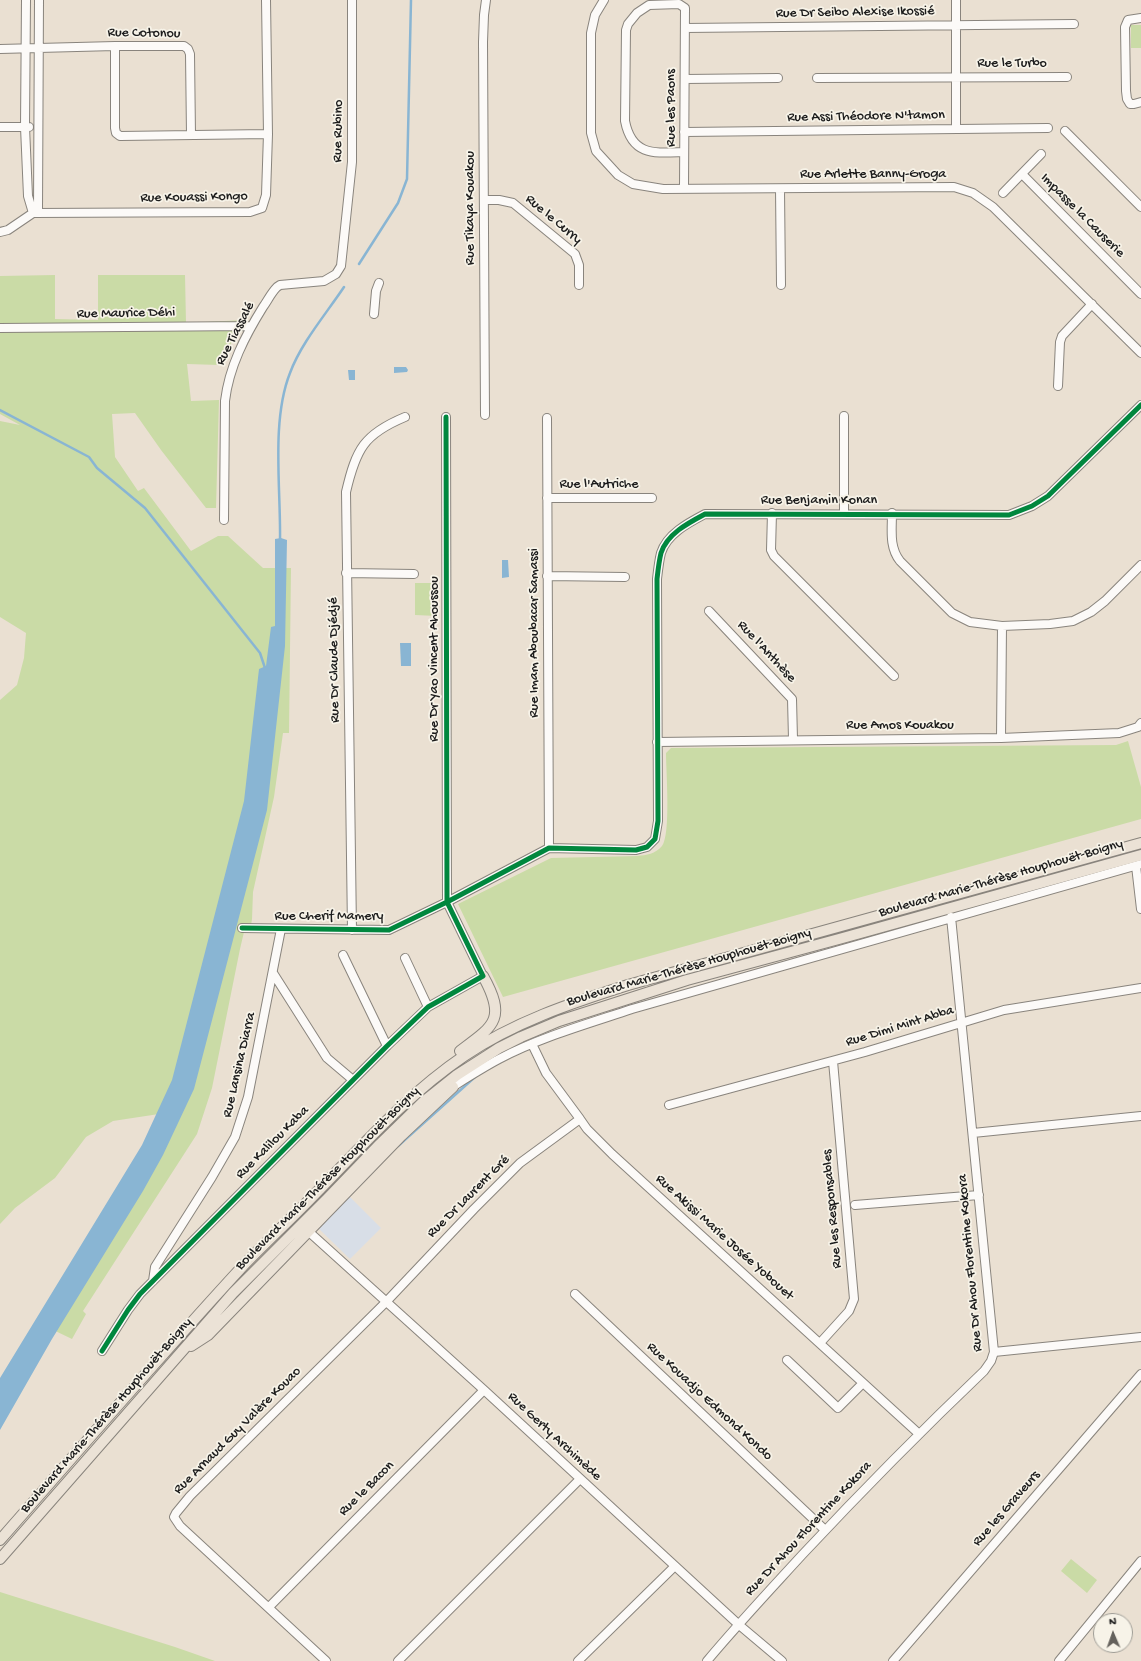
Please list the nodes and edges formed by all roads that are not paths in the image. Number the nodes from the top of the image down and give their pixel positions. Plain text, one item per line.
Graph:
1 (26, 0) edge
2 (39, 0) edge
3 (266, 0) edge
4 (352, 0) edge
5 (486, 0) edge
6 (604, 0) edge
7 (956, 0) edge
8 (1141, 18) edge
9 (1074, 24) dead end
10 (956, 25) junction
11 (685, 28) junction
12 (115, 46) junction
13 (38, 48) junction
14 (0, 49) edge
15 (25, 49) junction
16 (1067, 76) dead end
17 (956, 77) junction
18 (778, 78) dead end
19 (817, 78) dead end
20 (685, 79) junction
21 (1141, 102) edge
22 (38, 126) junction
23 (0, 127) edge
24 (25, 127) junction
25 (1048, 128) dead end
26 (956, 129) junction
27 (1065, 131) dead end
28 (684, 132) junction
29 (268, 134) junction
30 (191, 135) junction
31 (684, 152) junction
32 (1041, 154) dead end
33 (1022, 174) junction
34 (684, 188) junction
35 (780, 189) junction
36 (1003, 193) dead end
37 (484, 200) junction
38 (1141, 207) edge
39 (35, 212) junction
40 (0, 232) edge
41 (341, 262) joint
42 (379, 283) dead end
43 (579, 285) dead end
44 (781, 285) dead end
45 (1141, 294) edge
46 (1092, 304) junction
47 (374, 314) dead end
48 (251, 326) junction
49 (0, 328) edge
50 (1141, 353) edge
51 (1058, 386) dead end
52 (1141, 405) edge
53 (485, 416) dead end
54 (844, 416) dead end
55 (405, 417) dead end
56 (446, 417) dead end
57 (547, 418) dead end
58 (547, 498) junction
59 (652, 498) dead end
60 (772, 513) junction
61 (892, 513) junction
62 (844, 514) junction
63 (224, 520) dead end
64 (1141, 565) edge
65 (346, 573) junction
66 (414, 574) dead end
67 (547, 576) junction
68 (625, 577) dead end
69 (709, 611) dead end
70 (1002, 626) junction
71 (894, 676) dead end
72 (1141, 723) edge
73 (1001, 738) junction
74 (793, 739) junction
75 (657, 742) junction
76 (1141, 843) edge
77 (549, 848) junction
78 (1141, 855) edge
79 (1138, 867) edge
80 (447, 902) junction
81 (1141, 909) edge
82 (951, 918) junction
83 (242, 928) dead end
84 (281, 929) junction
85 (352, 930) junction
86 (343, 955) dead end
87 (405, 958) dead end
88 (273, 973) junction
89 (483, 976) junction
90 (1141, 988) edge
91 (428, 1007) junction
92 (962, 1022) junction
93 (532, 1044) junction
94 (387, 1046) junction
95 (832, 1061) junction
96 (353, 1080) junction
97 (426, 1084) junction
98 (453, 1087) junction
99 (422, 1103) junction
100 (669, 1105) dead end
101 (1141, 1116) edge
102 (580, 1119) junction
103 (973, 1133) junction
104 (979, 1195) junction
105 (855, 1205) dead end
106 (308, 1231) junction
107 (153, 1280) junction
108 (575, 1294) dead end
109 (386, 1302) junction
110 (1141, 1337) edge
111 (820, 1344) junction
112 (102, 1351) dead end
113 (994, 1352) junction
114 (178, 1356) junction
115 (787, 1360) dead end
116 (1141, 1374) edge
117 (863, 1383) junction
118 (484, 1390) junction
119 (918, 1433) junction
120 (580, 1479) junction
121 (825, 1530) junction
122 (0, 1540) edge
123 (0, 1559) edge
124 (1141, 1560) edge
125 (675, 1566) junction
126 (269, 1607) junction
127 (738, 1624) junction
128 (326, 1661) edge
129 (398, 1661) edge
130 (578, 1661) edge
131 (707, 1661) edge
132 (782, 1661) edge
133 (893, 1661) edge
134 (1059, 1661) edge

1 - 15 street
2 - 13 street
3 - 29 street, Rue Kouassi Kongo
4 - 41 street, Rue Rubino
5 - 37 street, Rue Tikaya Kouakou
6 - 34 street, Rue Arlette Banny-Groga
7 - 10 street
8 - 21 street
9 - 10 street, Rue Dr Seibo Alexise Ikossié
10 - 11 street, Rue Dr Seibo Alexise Ikossié
10 - 17 street
11 - 20 street, Rue les Paons
11 - 31 street, Rue les Paons
12 - 13 street, Rue Cotonou
12 - 30 street, Rue Cotonou
12 - 30 street
13 - 15 street, Rue Cotonou
13 - 22 street
14 - 15 street, Rue Cotonou
15 - 24 street
16 - 17 street, Rue le Turbo
17 - 19 street, Rue le Turbo
17 - 26 street
18 - 20 street
20 - 28 street, Rue les Paons
22 - 24 street
22 - 39 street
23 - 24 street
24 - 39 street
25 - 26 street, Rue Assi Théodore N'tamon
26 - 28 street, Rue Assi Théodore N'tamon
27 - 38 street
28 - 31 street, Rue les Paons
29 - 30 street
29 - 39 street, Rue Kouassi Kongo
31 - 34 street, Rue les Paons
32 - 33 street
33 - 36 street
33 - 45 street, Impasse la Causerie
34 - 35 street, Rue Arlette Banny-Groga
35 - 44 street
35 - 46 street, Rue Arlette Banny-Groga
37 - 43 street, Rue le Curry
37 - 53 street, Rue Tikaya Kouakou
39 - 40 street
41 - 48 street, Rue Tiassalé
42 - 47 street
46 - 50 street, Rue Arlette Banny-Groga
46 - 51 street
48 - 49 street, Rue Maurice Déhi
48 - 63 street, Rue Tiassalé
52 - 61 street, Rue Benjamin Konan
54 - 62 street
55 - 65 street, Rue Dr Claude Djédjé
56 - 80 street, Rue Dr Yao Vincent Ahoussou
57 - 58 street, Rue Imam Aboubacar Samassi
58 - 59 street, Rue l'Autriche
58 - 67 street, Rue Imam Aboubacar Samassi
60 - 62 street, Rue Benjamin Konan
60 - 71 street
60 - 75 street, Rue Benjamin Konan
61 - 62 street, Rue Benjamin Konan
61 - 70 street
64 - 70 street
65 - 66 street
65 - 85 street, Rue Dr Claude Djédjé
67 - 68 street
67 - 77 street, Rue Imam Aboubacar Samassi
69 - 74 street, Rue l'Anthèse
70 - 73 street
72 - 73 street, Rue Amos Kouakou
73 - 74 street, Rue Amos Kouakou
74 - 75 street, Rue Amos Kouakou
75 - 77 street, Rue Cherif Mamery
76 - 97 main road, Boulevard Marie-Thérèse Houphouët-Boigny
77 - 80 street, Rue Cherif Mamery
78 - 99 main road, Boulevard Marie-Thérèse Houphouët-Boigny
79 - 81 street
79 - 82 street
80 - 85 street, Rue Cherif Mamery
80 - 89 street
82 - 92 street, Rue Dr Ahou Florentine Kokora
82 - 93 street
83 - 84 street, Rue Cherif Mamery
84 - 85 street, Rue Cherif Mamery
84 - 88 street, Rue Lansina Diarra
86 - 94 street
87 - 91 street
88 - 96 street
88 - 107 street, Rue Lansina Diarra
89 - 91 street, Rue Kalilou Kaba
89 - 97 main road
90 - 92 street, Rue Dimi Mint Abba
91 - 94 street, Rue Kalilou Kaba
92 - 95 street, Rue Dimi Mint Abba
92 - 103 street, Rue Dr Ahou Florentine Kokora
93 - 98 street
93 - 102 street, Rue Akissi Marie Josée Yobouet
94 - 96 street, Rue Kalilou Kaba
95 - 100 street, Rue Dimi Mint Abba
95 - 111 street, Rue les Responsables
96 - 107 street, Rue Kalilou Kaba
97 - 122 main road, Boulevard Marie-Thérèse Houphouët-Boigny
98 - 99 street
98 - 106 main road
99 - 114 main road, Boulevard Marie-Thérèse Houphouët-Boigny
101 - 103 street
102 - 109 street, Rue Dr Laurent Gré
102 - 111 street, Rue Akissi Marie Josée Yobouet
103 - 104 street, Rue Dr Ahou Florentine Kokora
104 - 105 street
104 - 113 street, Rue Dr Ahou Florentine Kokora
106 - 109 street, Rue Gerty Archimède
106 - 114 main road
107 - 112 street, Rue Kalilou Kaba
108 - 121 street, Rue Kouadjo Edmond Kondo
109 - 118 street, Rue Gerty Archimède
109 - 126 street, Rue Arnaud Guy Valère Kouao
110 - 113 street
111 - 117 street, Rue Akissi Marie Josée Yobouet
113 - 119 street, Rue Dr Ahou Florentine Kokora
114 - 123 main road, Boulevard Marie-Thérèse Houphouët-Boigny
115 - 117 street
116 - 133 street, Rue les Graveurs
117 - 119 street, Rue Akissi Marie Josée Yobouet
118 - 120 street, Rue Gerty Archimède
118 - 126 street, Rue le Bacon
119 - 121 street, Rue Dr Ahou Florentine Kokora
120 - 125 street, Rue Gerty Archimède
120 - 129 street
121 - 127 street, Rue Dr Ahou Florentine Kokora
124 - 134 street
125 - 127 street, Rue Gerty Archimède
125 - 130 street
126 - 128 street, Rue Arnaud Guy Valère Kouao
127 - 131 street, Rue Dr Ahou Florentine Kokora
127 - 132 street, Rue Gerty Archimède

